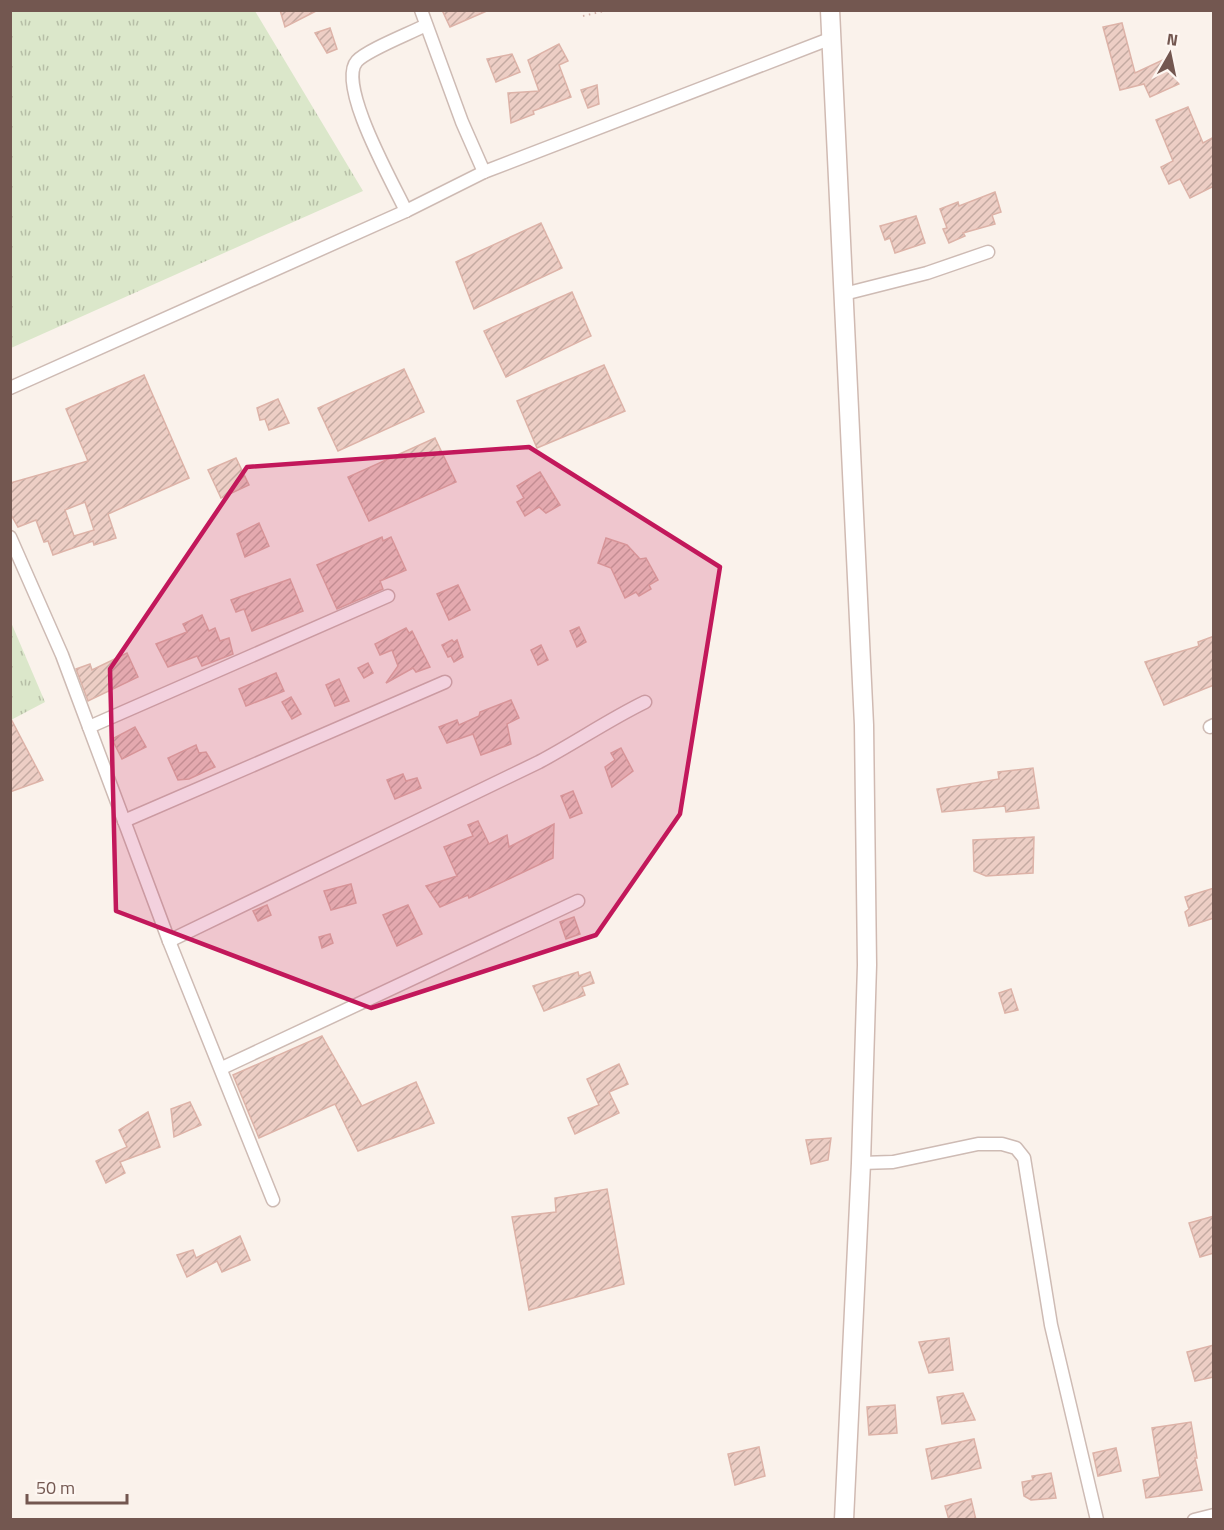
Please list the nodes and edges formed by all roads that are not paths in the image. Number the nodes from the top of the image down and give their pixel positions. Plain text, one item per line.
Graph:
1 (422, 10) edge
2 (830, 10) edge
3 (426, 25) junction
4 (832, 38) junction
5 (484, 172) junction
6 (406, 211) junction
7 (988, 252) dead end
8 (844, 294) junction
9 (10, 388) edge
10 (10, 537) edge
11 (387, 596) dead end
12 (445, 682) dead end
13 (645, 702) dead end
14 (89, 727) junction
15 (124, 821) junction
16 (578, 901) dead end
17 (169, 941) junction
18 (222, 1068) junction
19 (861, 1163) junction
20 (273, 1200) dead end
21 (1214, 1515) edge
22 (844, 1520) edge
23 (1097, 1520) edge
24 (1194, 1520) edge

1 - 3 street
2 - 4 street
3 - 5 street
3 - 6 street
4 - 5 street
4 - 8 street
5 - 6 street
6 - 9 street
7 - 8 street
8 - 19 street
10 - 14 street
11 - 14 street
12 - 15 street
13 - 17 street
14 - 15 street
15 - 17 street
16 - 18 street
17 - 18 street
18 - 20 street
19 - 22 street
19 - 23 street
21 - 24 street

